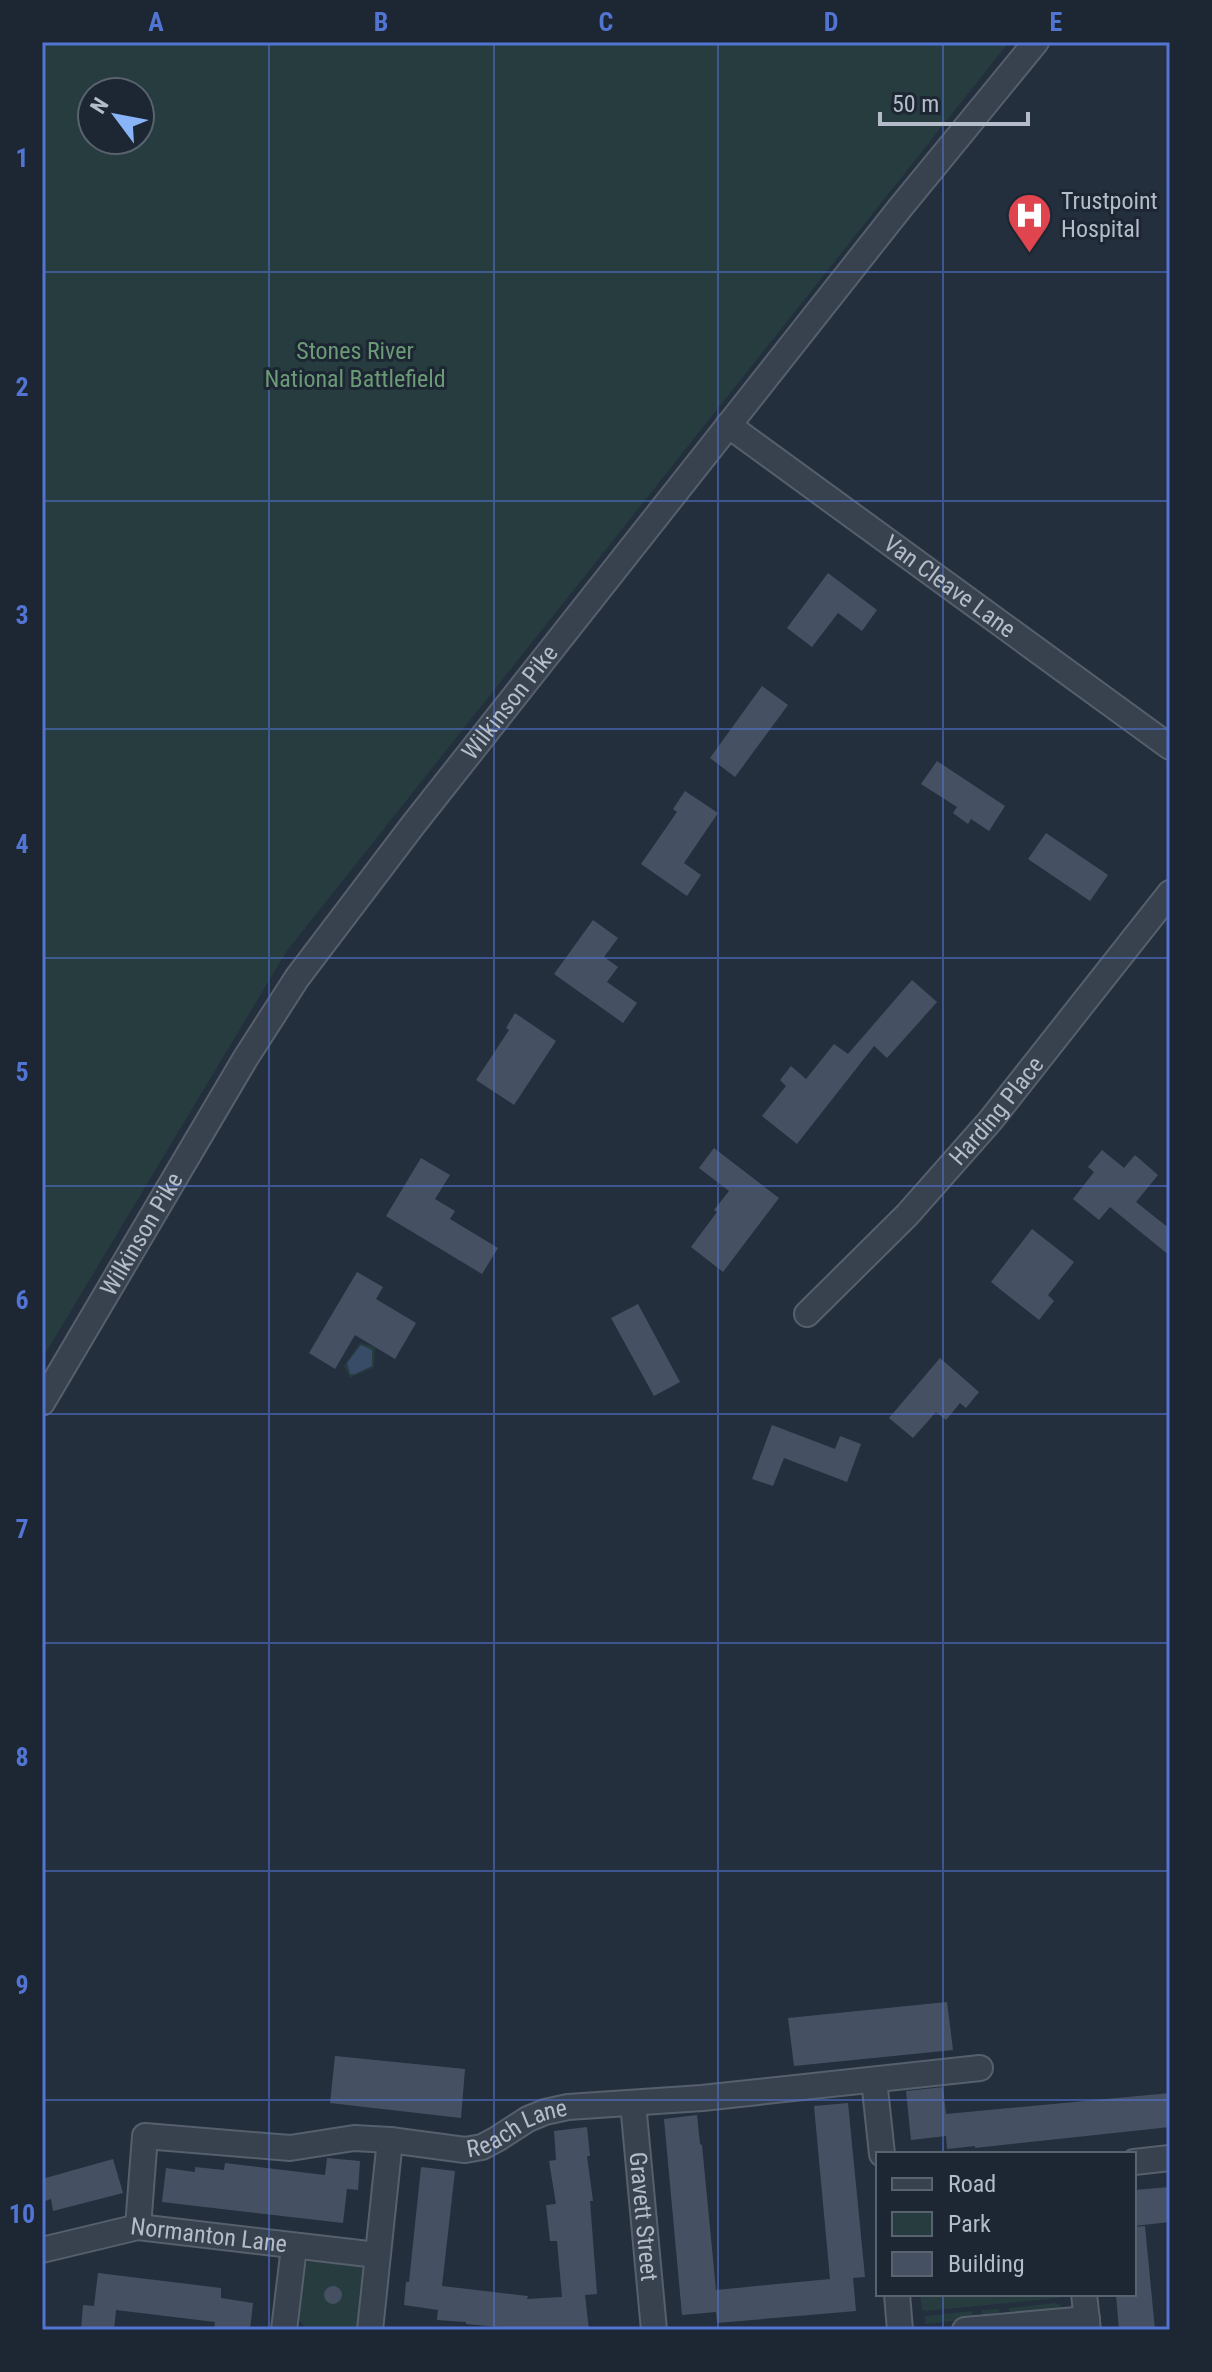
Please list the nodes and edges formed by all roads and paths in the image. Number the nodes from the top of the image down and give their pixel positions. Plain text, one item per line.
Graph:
1 (1036, 42) edge
2 (728, 425) junction
3 (1170, 747) edge
4 (1170, 893) edge
5 (807, 1314) dead end
6 (42, 1403) edge
7 (980, 2068) dead end
8 (874, 2080) junction
9 (633, 2103) junction
10 (390, 2140) junction
11 (882, 2152) edge
12 (1170, 2158) edge
13 (1136, 2162) edge
14 (138, 2227) junction
15 (294, 2247) junction
16 (42, 2250) edge
17 (377, 2255) junction
18 (897, 2296) edge
19 (1084, 2296) edge
20 (1087, 2324) edge
21 (284, 2330) edge
22 (370, 2330) edge
23 (654, 2330) edge
24 (900, 2330) edge
25 (965, 2330) edge

1 - 2 street, Wilkinson Pike
2 - 3 street, Van Cleave Lane
2 - 6 street, Wilkinson Pike
4 - 5 street, Harding Place
7 - 8 street, Reach Lane
8 - 9 street, Reach Lane
8 - 11 street
9 - 10 street, Reach Lane
9 - 23 street, Gravett Street
10 - 14 street, Reach Lane
10 - 17 street
12 - 13 street
14 - 15 street, Normanton Lane
14 - 16 street, Normanton Lane
15 - 17 street, Normanton Lane
15 - 21 street
17 - 22 street
18 - 24 street
19 - 20 street
20 - 25 street

